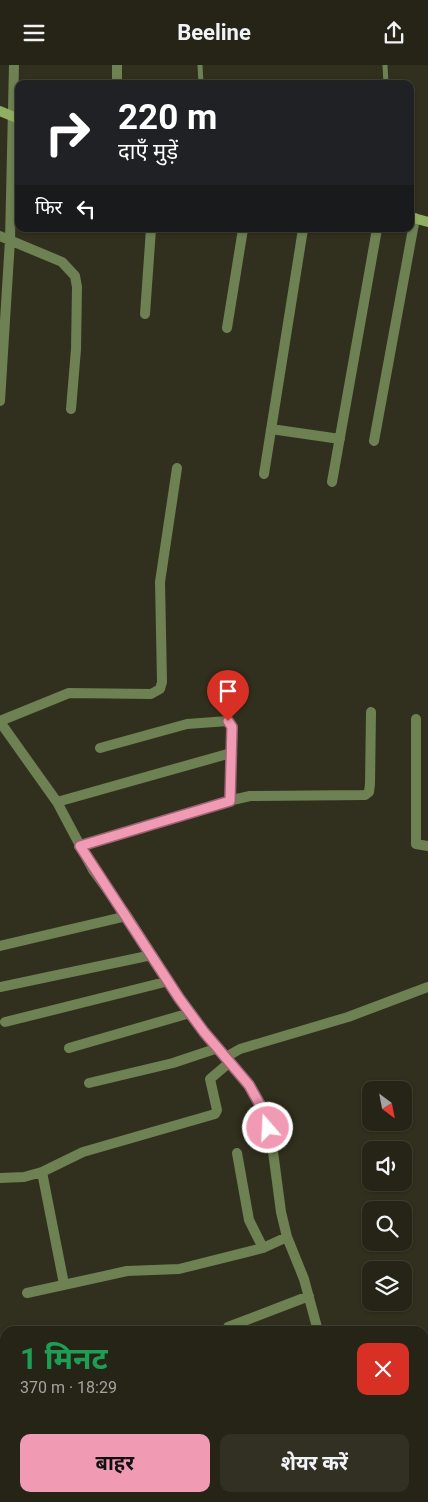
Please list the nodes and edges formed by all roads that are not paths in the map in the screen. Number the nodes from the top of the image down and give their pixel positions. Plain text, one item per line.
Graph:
1 (14, 65) edge
2 (116, 65) edge
3 (200, 65) edge
4 (385, 65) edge
5 (117, 80) edge
6 (201, 80) edge
7 (386, 80) edge
8 (0, 111) edge
9 (15, 118) edge
10 (414, 217) edge
11 (428, 222) edge
12 (151, 232) edge
13 (243, 232) edge
14 (303, 232) edge
15 (376, 232) edge
16 (410, 232) edge
17 (5, 238) edge
18 (146, 314) dead end
19 (227, 328) dead end
20 (0, 401) edge
21 (70, 409) dead end
22 (271, 429) junction
23 (340, 439) junction
24 (374, 441) dead end
25 (177, 468) dead end
26 (264, 474) dead end
27 (332, 482) dead end
28 (371, 711) dead end
29 (416, 719) dead end
30 (0, 721) edge
31 (100, 748) dead end
32 (231, 753) junction
33 (230, 801) junction
34 (57, 802) junction
35 (80, 846) junction
36 (428, 846) edge
37 (127, 915) junction
38 (0, 946) edge
39 (152, 955) junction
40 (169, 981) junction
41 (0, 987) edge
42 (428, 987) edge
43 (190, 1013) junction
44 (5, 1022) dead end
45 (69, 1048) dead end
46 (218, 1048) junction
47 (228, 1059) junction
48 (89, 1083) dead end
49 (237, 1153) dead end
50 (42, 1172) junction
51 (0, 1178) edge
52 (287, 1237) junction
53 (263, 1247) junction
54 (64, 1284) junction
55 (27, 1293) dead end
56 (309, 1296) junction
57 (231, 1326) edge
58 (317, 1326) edge

1 - 9 street
2 - 5 street
3 - 6 lane
4 - 7 lane
8 - 9 street
9 - 17 street
10 - 11 street
12 - 18 street
13 - 19 street
14 - 22 street
15 - 23 street
16 - 24 street
17 - 20 street
17 - 21 street
22 - 23 street
22 - 26 street
23 - 27 street
25 - 30 street
28 - 33 street
29 - 36 street
30 - 34 street
31 - 32 street
32 - 33 street
32 - 34 street
33 - 35 street
34 - 35 street
35 - 37 street
37 - 38 street
37 - 39 street
39 - 40 street
39 - 41 street
40 - 43 street
40 - 44 street
42 - 47 street
43 - 45 street
43 - 46 street
46 - 47 street
46 - 48 street
47 - 50 street
47 - 52 street
49 - 53 street
50 - 51 street
50 - 54 street
52 - 53 street
52 - 56 street
53 - 54 street
54 - 55 street
56 - 57 street
56 - 58 street

